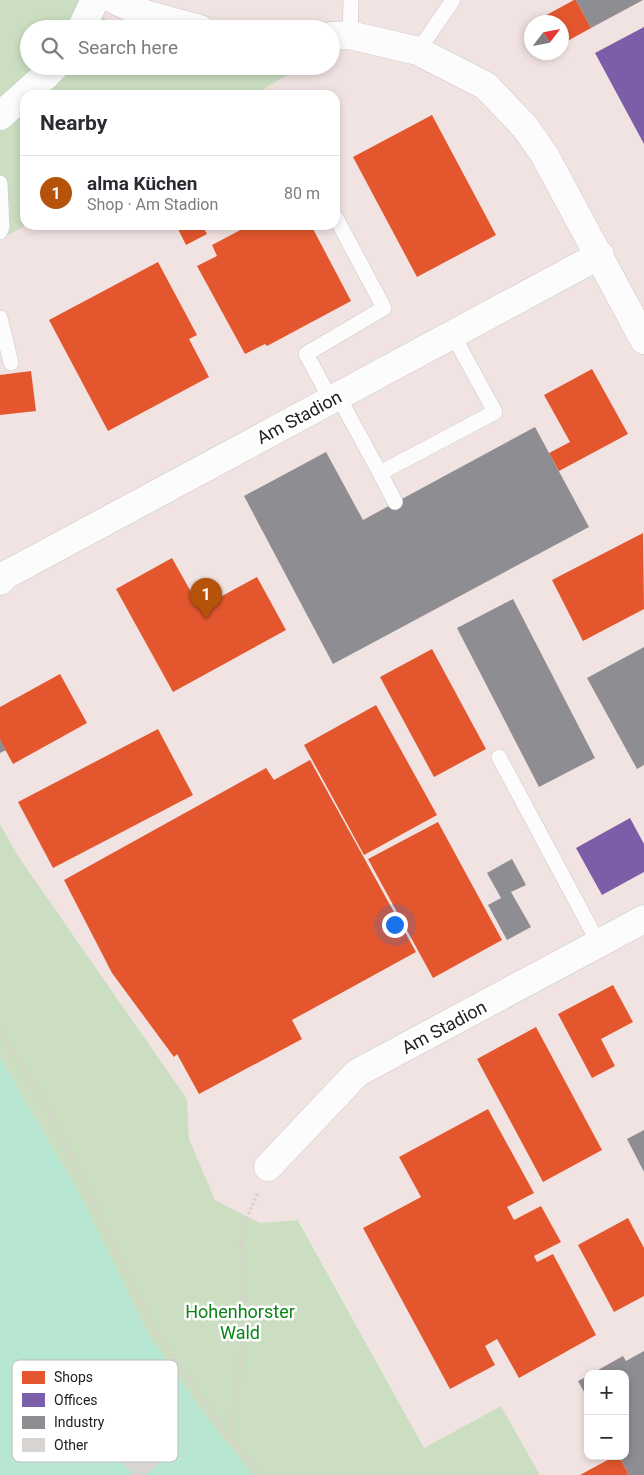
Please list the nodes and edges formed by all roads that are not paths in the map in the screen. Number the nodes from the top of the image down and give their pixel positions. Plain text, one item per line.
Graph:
1 (95, 0) edge
2 (115, 0) edge
3 (351, 0) edge
4 (453, 0) edge
5 (85, 20) edge
6 (167, 20) edge
7 (340, 36) edge
8 (418, 51) junction
9 (47, 75) edge
10 (30, 90) edge
11 (20, 99) edge
12 (0, 116) edge
13 (0, 183) edge
14 (340, 225) edge
15 (0, 232) edge
16 (600, 255) junction
17 (0, 318) edge
18 (453, 335) junction
19 (644, 340) edge
20 (11, 363) dead end
21 (335, 398) junction
22 (380, 474) junction
23 (395, 502) dead end
24 (0, 581) edge
25 (500, 757) dead end
26 (644, 920) edge
27 (598, 944) junction
28 (268, 1167) road end

1 - 5 street
2 - 6 street
3 - 7 lane
4 - 8 lane
7 - 8 street
8 - 16 street
9 - 10 street
11 - 12 street
13 - 15 lane
14 - 21 lane
16 - 18 street, Am Stadion
16 - 19 street
17 - 20 lane
18 - 21 street, Am Stadion
18 - 22 lane
21 - 22 lane
21 - 24 street, Am Stadion
22 - 23 lane
25 - 27 lane
26 - 27 street, Am Stadion
27 - 28 street, Am Stadion

